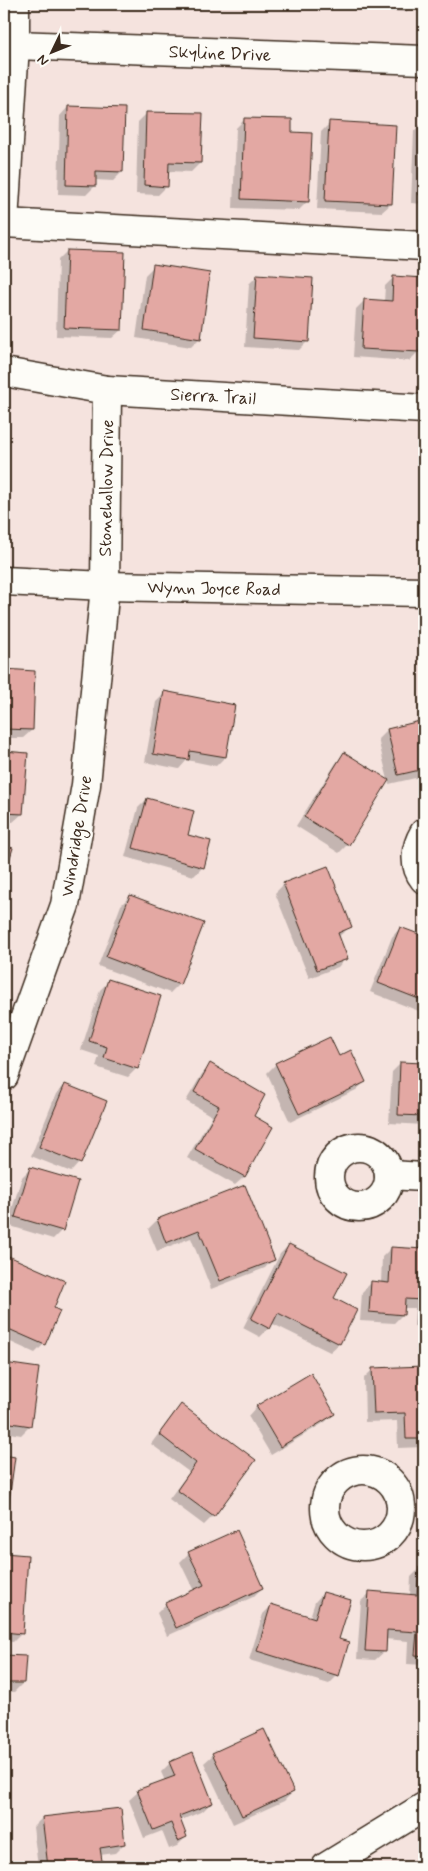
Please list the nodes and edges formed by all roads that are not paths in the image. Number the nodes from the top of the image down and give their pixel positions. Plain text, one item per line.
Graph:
1 (15, 4) edge
2 (15, 45) junction
3 (424, 60) edge
4 (4, 222) edge
5 (424, 246) edge
6 (4, 372) edge
7 (107, 390) junction
8 (424, 409) edge
9 (4, 581) edge
10 (104, 586) junction
11 (424, 592) edge
12 (424, 833) edge
13 (424, 879) edge
14 (4, 1076) edge
15 (389, 1175) dead end
16 (424, 1176) edge
17 (424, 1806) edge
18 (365, 1857) edge
19 (326, 1867) edge

1 - 2 street
2 - 3 street, Skyline Drive
2 - 4 street
4 - 5 street
6 - 7 street, Sierra Trail
7 - 8 street, Sierra Trail
7 - 10 street, Stonehollow Drive
9 - 10 street, Wynn Joyce Road
10 - 11 street, Wynn Joyce Road
10 - 14 street, Windridge Drive
12 - 13 street
15 - 16 street
17 - 18 street
18 - 19 street

